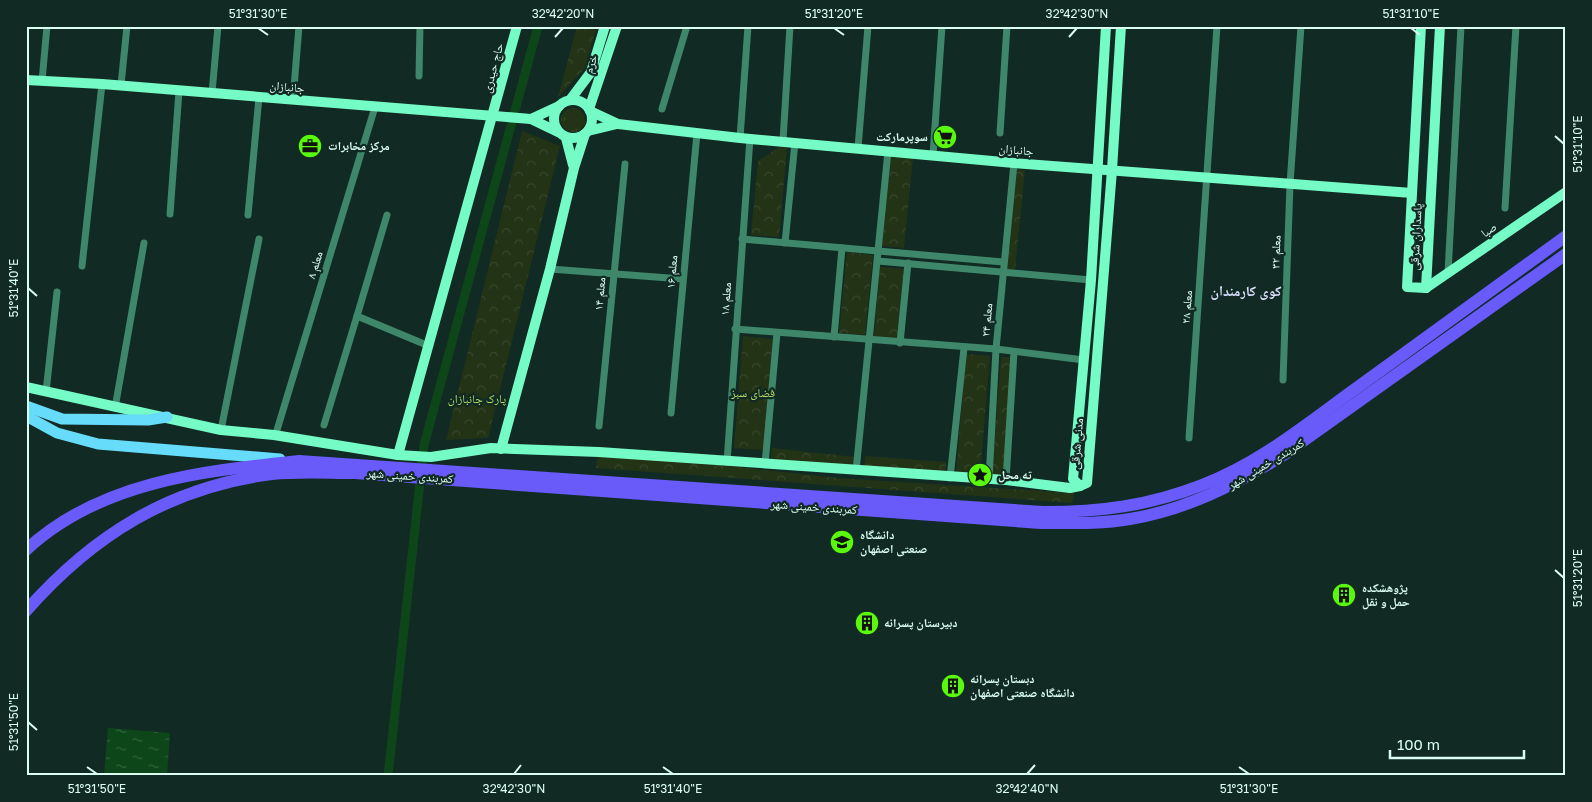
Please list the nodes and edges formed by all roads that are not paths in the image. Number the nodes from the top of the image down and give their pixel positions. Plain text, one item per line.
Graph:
1 (47, 26) edge
2 (127, 26) edge
3 (218, 26) edge
4 (299, 26) edge
5 (420, 26) edge
6 (517, 26) edge
7 (605, 26) edge
8 (617, 26) edge
9 (687, 26) edge
10 (748, 26) edge
11 (790, 26) edge
12 (868, 26) edge
13 (942, 26) edge
14 (1007, 26) edge
15 (1106, 26) edge
16 (1121, 26) edge
17 (1217, 26) edge
18 (1301, 26) edge
19 (1421, 26) edge
20 (1440, 26) edge
21 (1461, 26) edge
22 (1516, 26) edge
23 (596, 73) junction
24 (419, 76) dead end
25 (26, 80) edge
26 (42, 81) junction
27 (102, 84) junction
28 (121, 86) junction
29 (180, 90) junction
30 (212, 93) junction
31 (260, 98) junction
32 (293, 100) junction
33 (570, 100) junction
34 (559, 106) junction
35 (375, 107) junction
36 (662, 109) dead end
37 (590, 110) junction
38 (493, 117) junction
39 (531, 120) junction
40 (618, 124) junction
41 (1000, 132) dead end
42 (586, 133) junction
43 (697, 133) junction
44 (562, 135) junction
45 (745, 138) junction
46 (782, 141) junction
47 (795, 142) junction
48 (858, 148) junction
49 (888, 151) junction
50 (933, 155) junction
51 (1014, 163) junction
52 (625, 164) dead end
53 (574, 168) junction
54 (1096, 169) junction
55 (1112, 170) junction
56 (1206, 177) junction
57 (1290, 184) junction
58 (1566, 192) edge
59 (1412, 193) junction
60 (1506, 208) dead end
61 (170, 214) dead end
62 (248, 215) dead end
63 (387, 215) dead end
64 (1566, 236) edge
65 (259, 239) dead end
66 (742, 239) junction
67 (144, 243) dead end
68 (784, 243) junction
69 (842, 248) junction
70 (879, 251) junction
71 (1566, 254) edge
72 (878, 261) junction
73 (1003, 262) junction
74 (908, 263) junction
75 (82, 266) dead end
76 (550, 269) junction
77 (1448, 273) junction
78 (614, 274) junction
79 (1002, 274) junction
80 (682, 279) junction
81 (1091, 280) junction
82 (1426, 288) junction
83 (57, 292) dead end
84 (357, 316) junction
85 (735, 329) junction
86 (776, 332) junction
87 (834, 337) junction
88 (870, 340) junction
89 (900, 342) junction
90 (429, 346) junction
91 (964, 348) junction
92 (996, 349) junction
93 (1014, 352) junction
94 (1084, 360) junction
95 (1283, 380) dead end
96 (26, 387) edge
97 (46, 392) junction
98 (26, 406) edge
99 (115, 408) junction
100 (671, 413) dead end
101 (26, 416) edge
102 (167, 417) junction
103 (324, 425) dead end
104 (599, 426) dead end
105 (221, 430) junction
106 (277, 430) dead end
107 (1189, 438) dead end
108 (501, 449) junction
109 (299, 461) junction
110 (727, 462) junction
111 (405, 463) junction
112 (765, 464) junction
113 (856, 471) junction
114 (479, 477) junction
115 (950, 478) junction
116 (989, 480) junction
117 (1006, 480) junction
118 (1080, 486) junction
119 (26, 550) edge
120 (26, 611) edge

1 - 26 street
2 - 28 street
3 - 30 street
4 - 32 street
5 - 24 street
6 - 38 street, حاج حیدری
7 - 23 street, خرم
8 - 23 street, خرم
9 - 36 street
10 - 45 street, معلم ۱۸
11 - 46 street
12 - 48 street
13 - 50 street
14 - 41 street
15 - 54 street, مدنی شرقی
16 - 55 street, مدنی شرقی
17 - 56 street, معلم ۲۸
18 - 57 street, معلم ۳۲
19 - 59 street, پاسداران شرقی
20 - 82 street, پاسداران شرقی
21 - 77 street
22 - 60 street
23 - 33 street, خرم
23 - 37 street, خرم
25 - 26 street, جانبازان
26 - 27 street, جانبازان
27 - 28 street, جانبازان
27 - 75 street
28 - 29 street, جانبازان
29 - 30 street, جانبازان
29 - 61 street
30 - 31 street, جانبازان
31 - 32 street, جانبازان
31 - 62 street
32 - 35 street, جانبازان
33 - 34 street
33 - 37 street
34 - 39 street
34 - 44 street
35 - 38 street, جانبازان
35 - 106 street, معلم ۸
37 - 40 street
37 - 42 street
38 - 39 street, جانبازان
38 - 90 street, حاج حیدری
39 - 44 street
40 - 42 street
40 - 43 street, جانبازان
42 - 44 street
42 - 53 street
43 - 45 street, جانبازان
43 - 80 street, معلم ۱۶
44 - 53 street
45 - 46 street, جانبازان
45 - 66 street, معلم ۱۸
46 - 47 street, جانبازان
47 - 48 street, جانبازان
47 - 68 street
48 - 49 street, جانبازان
49 - 50 street, جانبازان
49 - 70 street
50 - 51 street, جانبازان
51 - 54 street, جانبازان
51 - 73 street, معلم ۲۴
52 - 78 street, معلم ۱۴
53 - 76 street
54 - 55 street, جانبازان
54 - 81 street, مدنی شرقی
55 - 56 street, جانبازان
55 - 118 street, مدنی شرقی
56 - 57 street, جانبازان
56 - 107 street, معلم ۲۸
57 - 59 street, جانبازان
57 - 95 street, معلم ۳۲
58 - 77 street, صبا
59 - 82 street, پاسداران شرقی
63 - 84 street
64 - 114 highway, کمربندی خمینی شهر
65 - 105 street
66 - 68 street
66 - 85 street, معلم ۱۸
67 - 99 street
68 - 69 street
69 - 70 street
69 - 87 street
70 - 72 street
70 - 73 street
71 - 114 highway, کمربندی خمینی شهر
72 - 74 street
72 - 88 street
73 - 79 street, معلم ۲۴
74 - 79 street
74 - 89 street
76 - 78 street
76 - 108 street
77 - 82 street, صبا
78 - 80 street
78 - 104 street, معلم ۱۴
79 - 81 street
79 - 92 street, معلم ۲۴
80 - 100 street, معلم ۱۶
81 - 94 street, مدنی شرقی
83 - 97 street
84 - 90 street
84 - 103 street
85 - 86 street
85 - 110 street, معلم ۱۸
86 - 87 street
86 - 112 street
87 - 88 street
88 - 89 street
88 - 113 street
89 - 91 street
90 - 111 street, حاج حیدری
91 - 92 street
91 - 115 street
92 - 93 street
92 - 116 street, معلم ۲۴
93 - 94 street
93 - 117 street
94 - 118 street, مدنی شرقی
96 - 97 street
97 - 99 street
98 - 102 main road
99 - 102 street
101 - 109 main road
102 - 105 street
105 - 111 street
108 - 110 street
108 - 111 street
109 - 111 highway, کمربندی خمینی شهر
109 - 119 highway, کمربندی خمینی شهر
110 - 112 street
111 - 114 highway, کمربندی خمینی شهر
111 - 120 highway, کمربندی خمینی شهر
112 - 113 street
113 - 115 street
115 - 116 street
116 - 117 street
117 - 118 street

